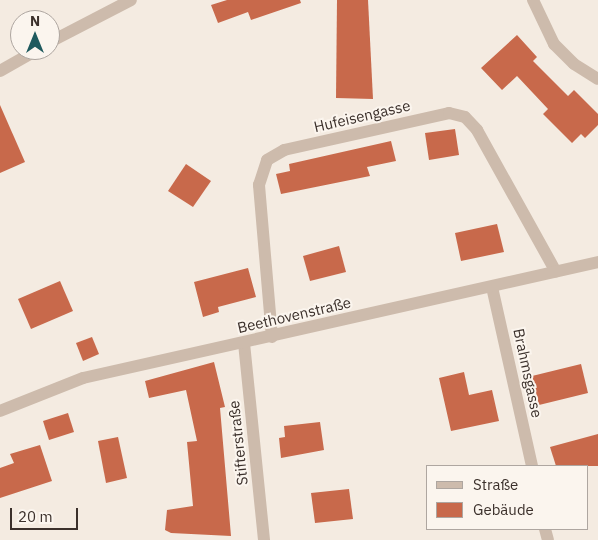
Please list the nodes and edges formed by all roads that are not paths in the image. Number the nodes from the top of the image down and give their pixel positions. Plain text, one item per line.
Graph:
1 (130, 0) edge
2 (533, 0) edge
3 (109, 4) edge
4 (60, 36) edge
5 (19, 60) edge
6 (0, 71) edge
7 (598, 79) edge
8 (598, 262) edge
9 (556, 272) junction
10 (492, 287) junction
11 (272, 337) junction
12 (244, 343) junction
13 (0, 411) edge
14 (532, 465) edge
15 (264, 540) edge

1 - 3 street
2 - 7 street
3 - 4 street
5 - 6 street
8 - 9 street, Beethovenstraße
9 - 10 street, Beethovenstraße
9 - 11 street, Hufeisengasse
10 - 11 street, Beethovenstraße
10 - 14 street, Brahmsgasse
11 - 12 street, Beethovenstraße
12 - 13 street, Beethovenstraße
12 - 15 street, Stifterstraße

